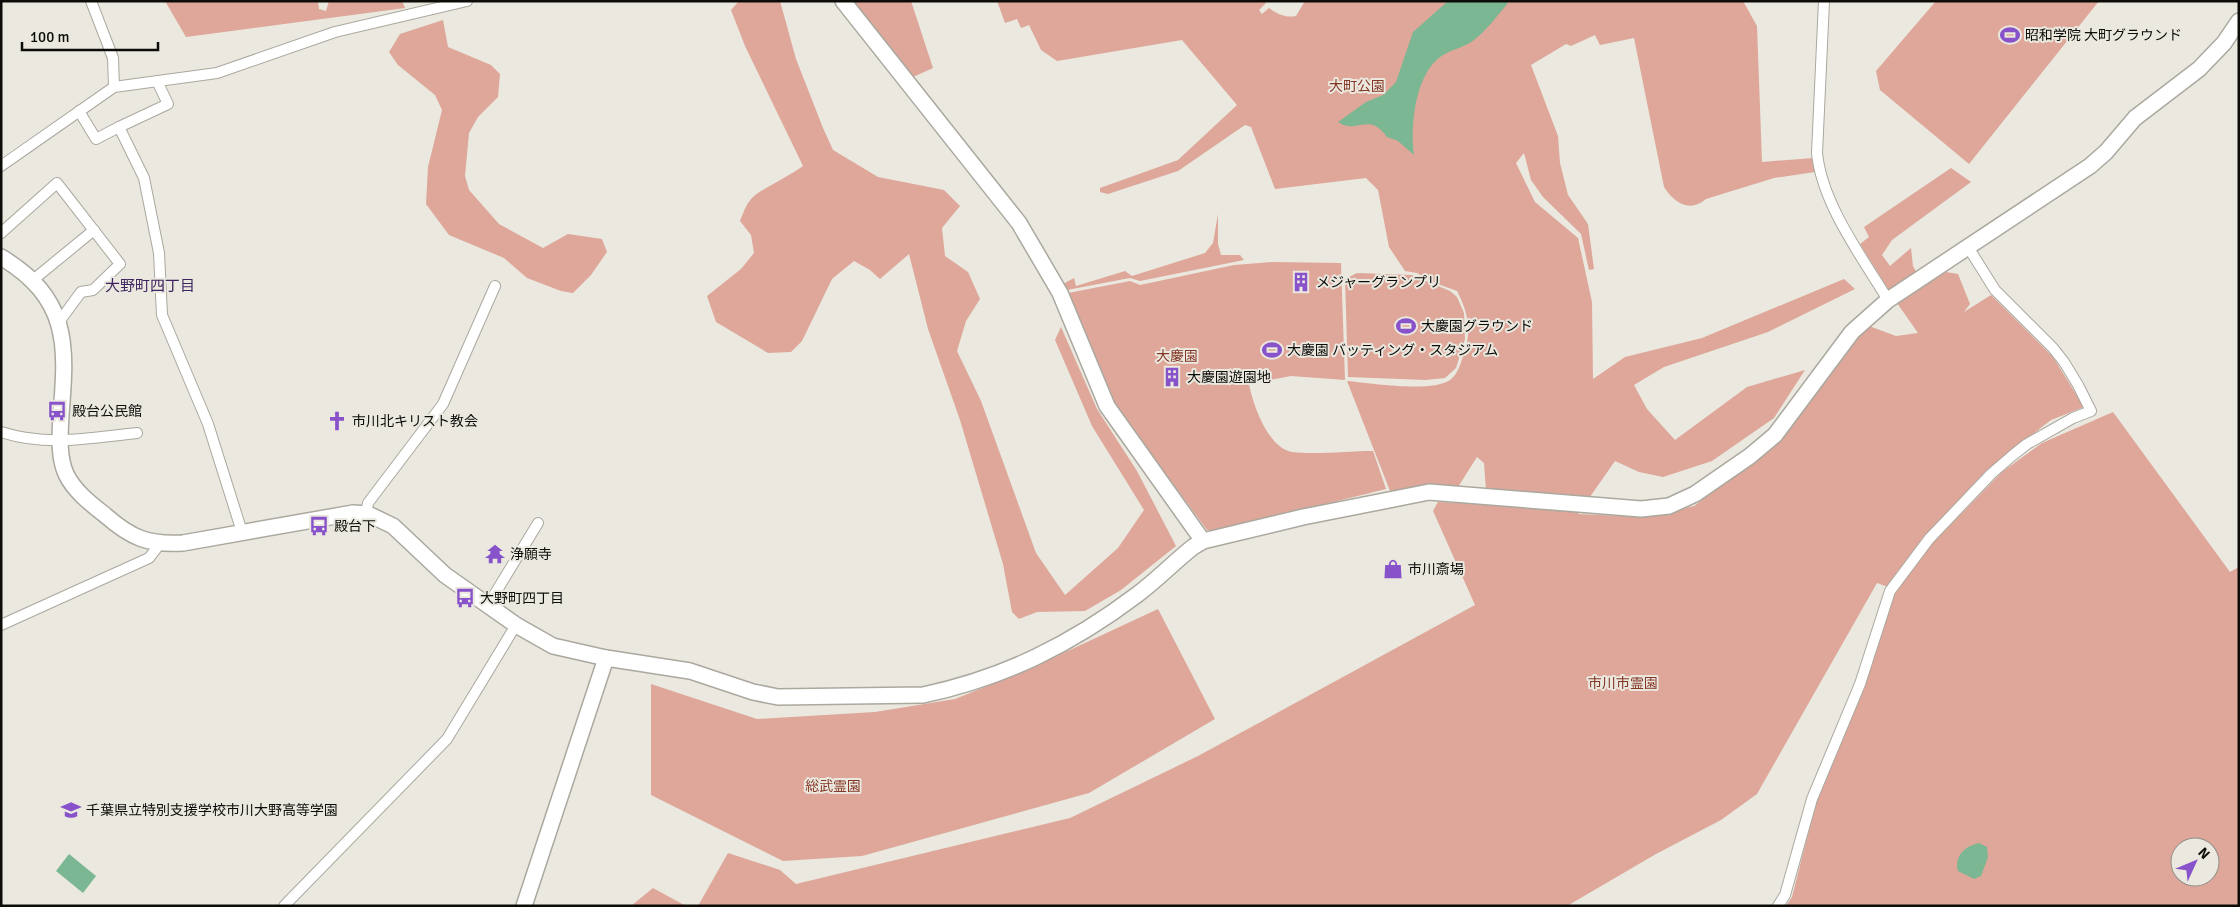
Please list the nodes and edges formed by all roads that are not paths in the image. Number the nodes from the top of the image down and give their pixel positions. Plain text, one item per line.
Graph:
1 (91, 1) edge
2 (467, 1) edge
3 (1824, 1) edge
4 (849, 4) edge
5 (2239, 21) edge
6 (157, 81) junction
7 (114, 87) junction
8 (79, 111) junction
9 (119, 127) junction
10 (1, 166) edge
11 (94, 230) junction
12 (1, 234) edge
13 (1968, 247) junction
14 (1, 257) edge
15 (34, 280) junction
16 (495, 286) dead end
17 (1888, 300) junction
18 (59, 322) junction
19 (1, 432) edge
20 (137, 432) dead end
21 (60, 442) junction
22 (366, 514) junction
23 (538, 523) dead end
24 (242, 532) junction
25 (1204, 541) junction
26 (159, 545) junction
27 (488, 605) junction
28 (1, 625) edge
29 (516, 625) junction
30 (606, 658) junction
31 (284, 906) edge
32 (524, 906) edge
33 (1778, 906) edge

1 - 7 street
2 - 6 street
3 - 17 street
4 - 25 street
5 - 13 street
6 - 7 street
6 - 9 street
7 - 8 street
8 - 9 street
8 - 10 street
9 - 24 street
11 - 12 street
11 - 15 street
11 - 18 street
13 - 17 street
13 - 33 street
14 - 15 street
15 - 18 street
16 - 22 street
17 - 25 street
18 - 21 street
19 - 21 street
20 - 21 street
21 - 26 street
22 - 24 street
22 - 27 street
23 - 27 street
24 - 26 street
25 - 30 street
26 - 28 street
27 - 29 street
29 - 30 street
29 - 31 street
30 - 32 street

